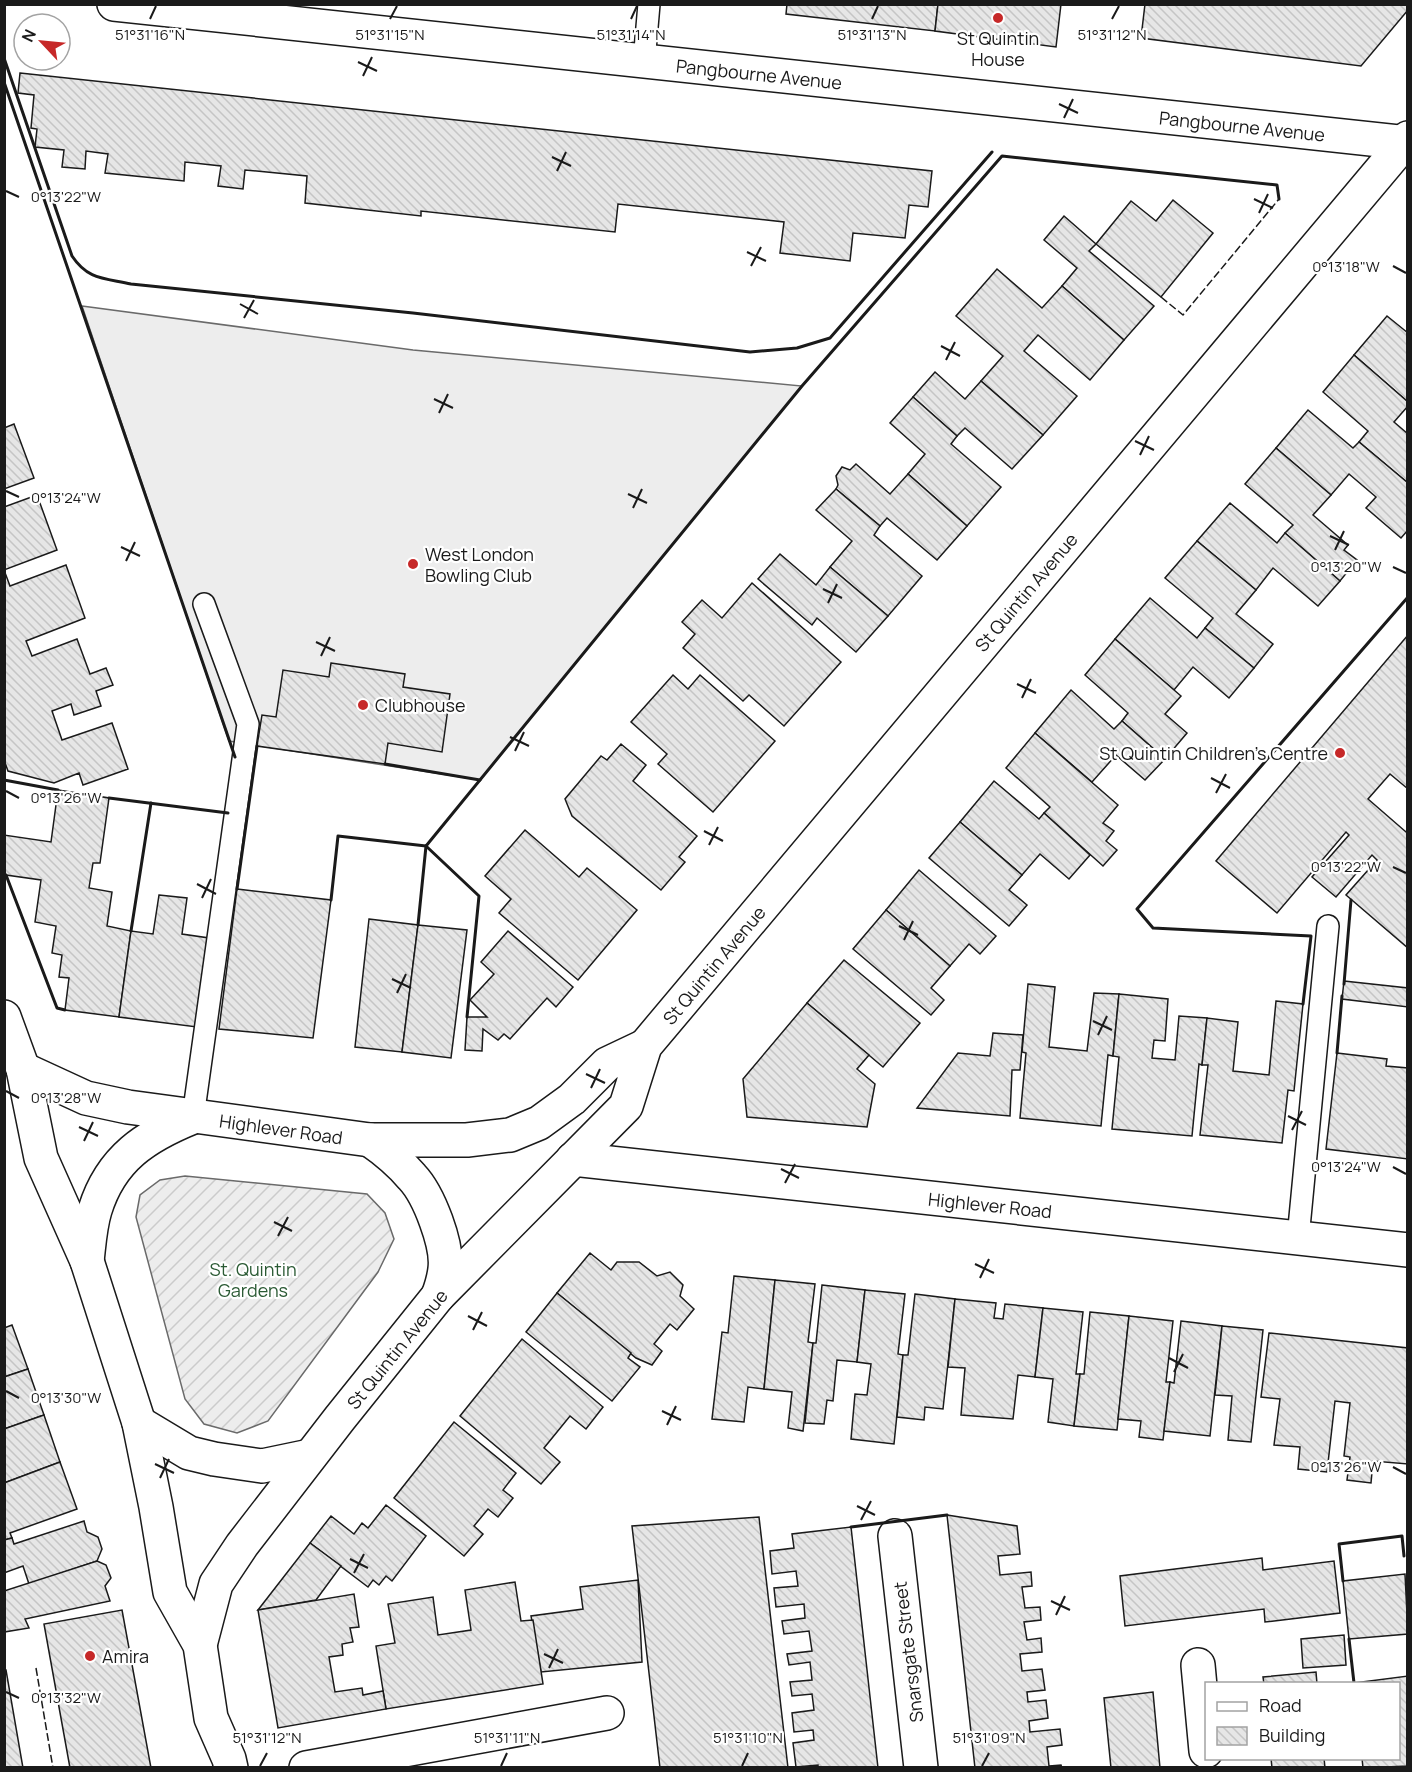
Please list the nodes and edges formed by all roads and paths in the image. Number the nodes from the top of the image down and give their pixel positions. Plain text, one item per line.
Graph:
1 (649, 4) edge
2 (128, 5) edge
3 (644, 62) junction
4 (1406, 141) edge
5 (204, 604) dead end
6 (1328, 926) dead end
7 (4, 1017) edge
8 (645, 1047) junction
9 (14, 1073) edge
10 (193, 1117) junction
11 (370, 1140) junction
12 (442, 1140) joint
13 (573, 1159) junction
14 (1298, 1238) junction
15 (1407, 1250) edge
16 (87, 1261) junction
17 (438, 1296) junction
18 (139, 1423) junction
19 (310, 1456) junction
20 (895, 1536) dead end
21 (200, 1645) junction
22 (1198, 1665) dead end
23 (607, 1713) dead end
24 (1205, 1740) edge
25 (231, 1767) edge
26 (306, 1767) edge
27 (921, 1767) edge

1 - 3 lane
2 - 3 main road, Pangbourne Avenue
3 - 4 main road, Pangbourne Avenue
4 - 8 main road, St Quintin Avenue
5 - 10 lane
6 - 14 lane
7 - 9 main road
8 - 12 main road, St Quintin Avenue
8 - 13 main road, St Quintin Avenue
9 - 10 main road, Highlever Road
9 - 16 main road
10 - 11 main road, Highlever Road
10 - 16 main road, Highlever Road
11 - 12 main road, Highlever Road
11 - 17 main road, Highlever Road
13 - 14 main road, Highlever Road
13 - 17 main road, St Quintin Avenue
14 - 15 main road, Highlever Road
16 - 18 main road
17 - 19 main road, St Quintin Avenue
18 - 19 main road
18 - 21 main road
19 - 21 main road, St Quintin Avenue
20 - 27 main road, Snarsgate Street
21 - 25 main road
22 - 24 main road
23 - 26 main road

